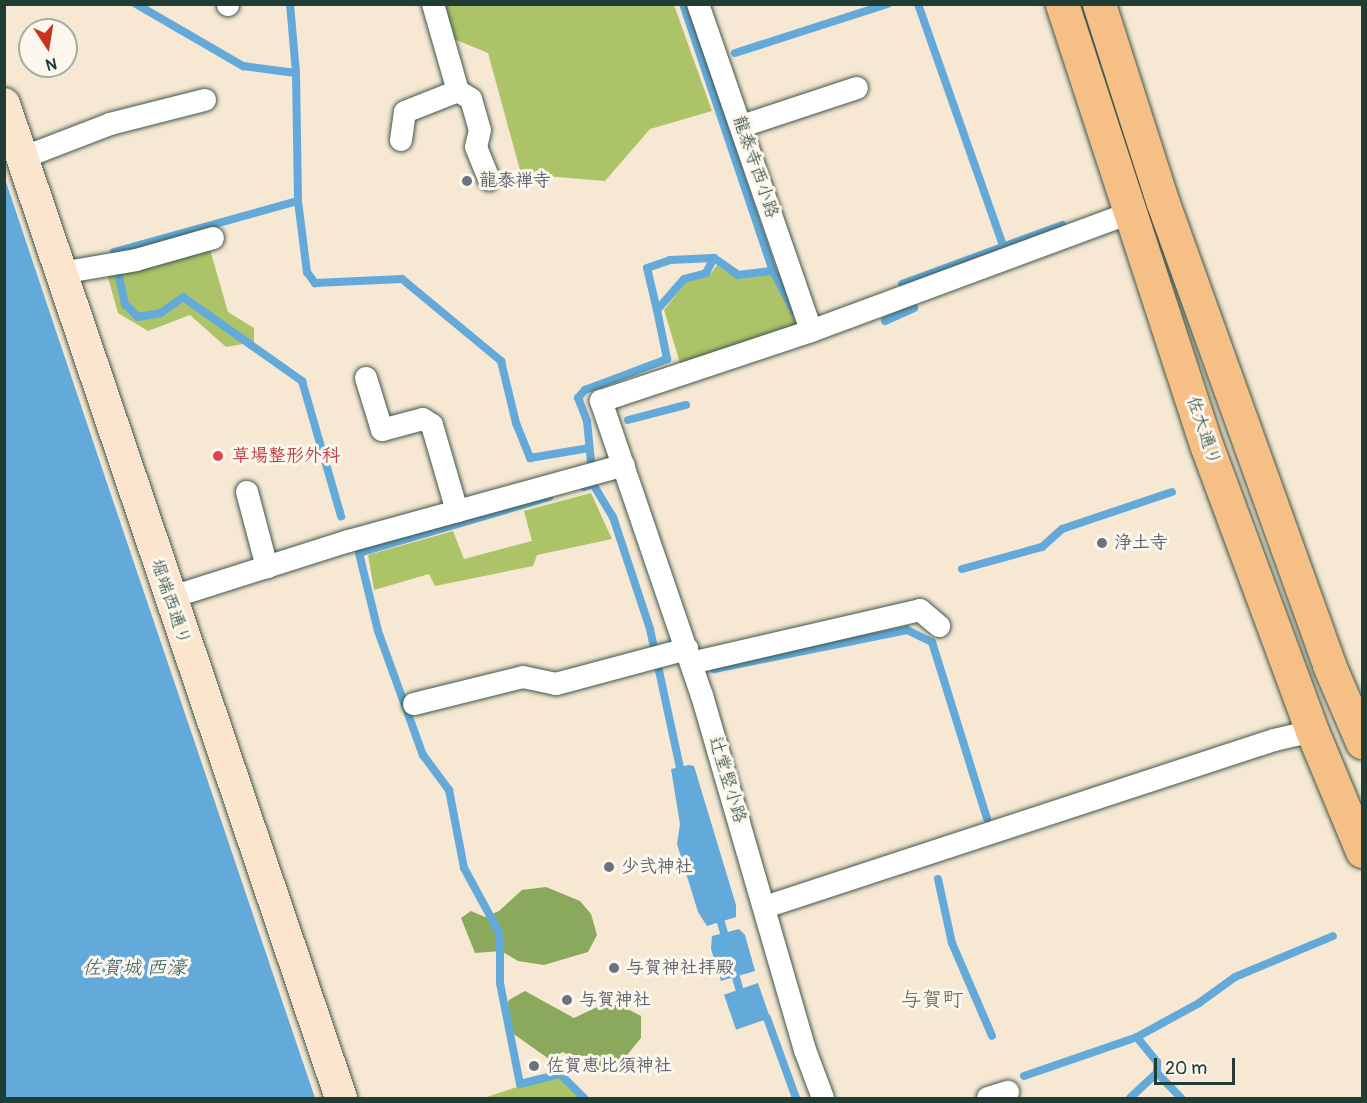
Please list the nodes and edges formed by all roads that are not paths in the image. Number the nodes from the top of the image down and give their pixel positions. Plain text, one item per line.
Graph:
1 (433, 4) edge
2 (698, 4) edge
3 (1062, 4) edge
4 (1099, 4) edge
5 (857, 88) dead end
6 (458, 91) junction
7 (205, 100) dead end
8 (4, 104) edge
9 (742, 126) junction
10 (402, 140) dead end
11 (22, 158) junction
12 (489, 180) dead end
13 (1132, 212) junction
14 (213, 238) dead end
15 (61, 273) junction
16 (811, 331) junction
17 (366, 378) dead end
18 (624, 465) junction
19 (247, 492) dead end
20 (457, 511) junction
21 (267, 567) junction
22 (169, 598) junction
23 (939, 626) dead end
24 (673, 656) junction
25 (414, 704) dead end
26 (1359, 726) edge
27 (1312, 731) junction
28 (1362, 851) edge
29 (765, 907) junction
30 (341, 1098) edge
31 (823, 1098) edge

1 - 6 street
2 - 9 street, 龍泰寺西小路
3 - 13 main road, 佐大通り
4 - 26 main road
5 - 9 street
6 - 10 street
6 - 12 street
7 - 11 street
8 - 11 street, 堀端西通り
9 - 16 street, 龍泰寺西小路
11 - 15 street, 堀端西通り
13 - 16 street
13 - 27 main road, 佐大通り
14 - 15 street
15 - 22 street, 堀端西通り
16 - 18 street, 辻堂竪小路
17 - 20 street
18 - 20 street
18 - 24 street, 辻堂竪小路
19 - 21 street
20 - 21 street
21 - 22 street
22 - 30 street, 堀端西通り
23 - 24 street
24 - 25 street
24 - 29 street, 辻堂竪小路
26 - 27 street
27 - 28 main road, 佐大通り
27 - 29 street
29 - 31 street, 辻堂竪小路

